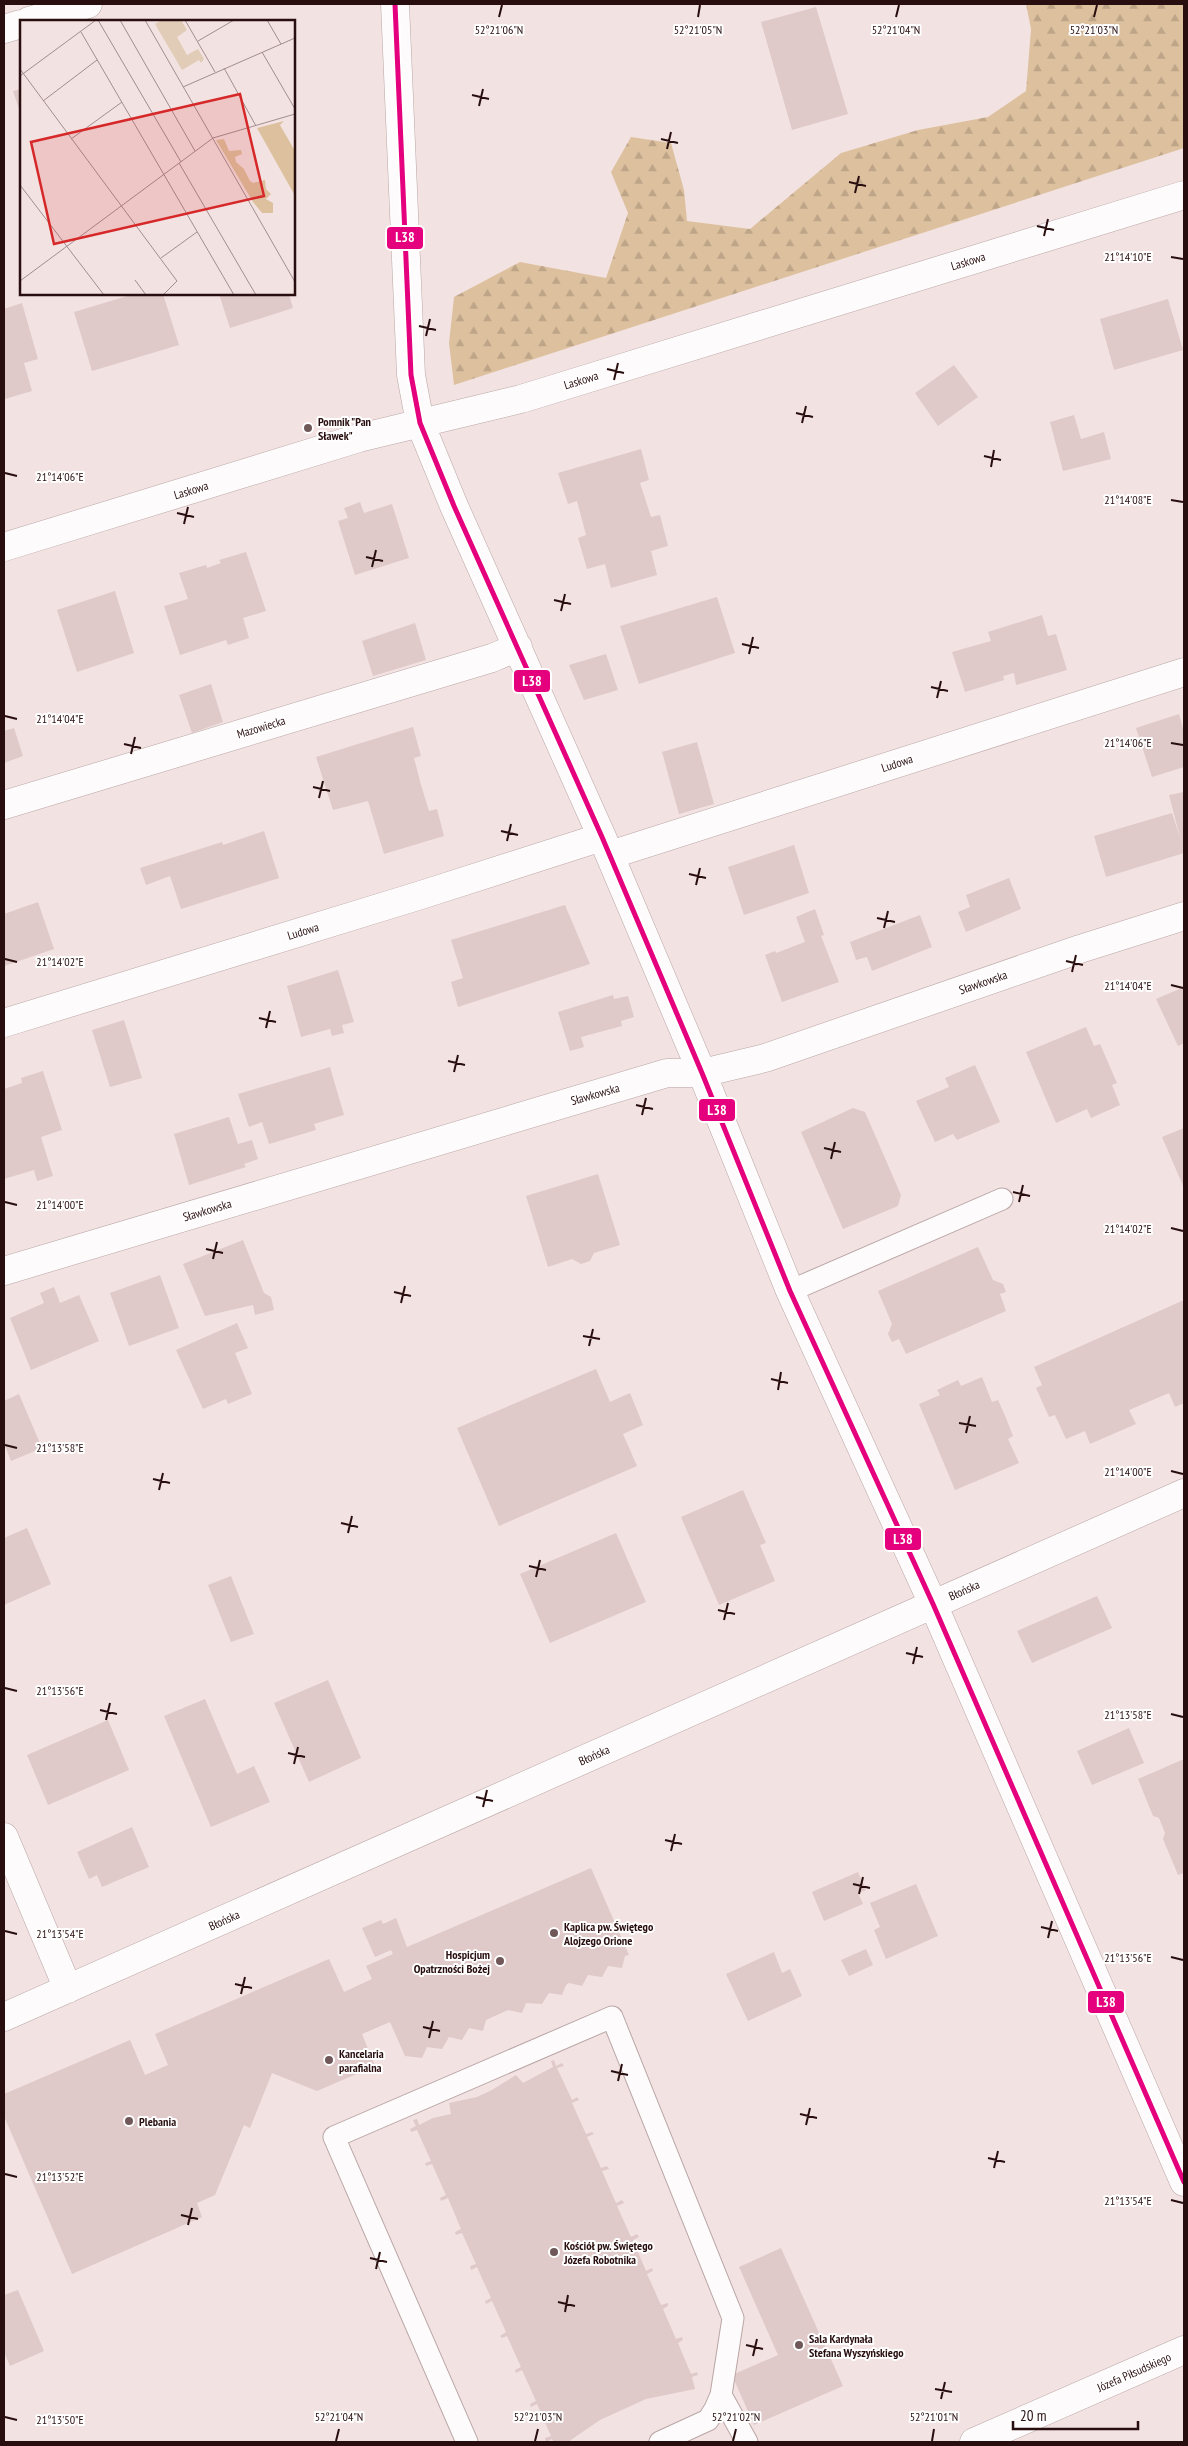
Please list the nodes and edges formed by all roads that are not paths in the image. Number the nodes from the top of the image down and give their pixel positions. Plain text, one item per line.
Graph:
1 (88, 4) edge
2 (395, 4) edge
3 (32, 20) edge
4 (20, 24) edge
5 (4, 29) edge
6 (1184, 195) edge
7 (420, 423) junction
8 (4, 547) edge
9 (518, 647) junction
10 (1184, 672) edge
11 (4, 805) edge
12 (606, 846) junction
13 (1184, 916) edge
14 (4, 1023) edge
15 (702, 1073) junction
16 (1002, 1199) dead end
17 (4, 1271) edge
18 (790, 1291) junction
19 (1184, 1493) edge
20 (933, 1604) junction
21 (4, 1837) edge
22 (68, 1989) junction
23 (4, 2017) edge
24 (1184, 2182) edge
25 (1184, 2350) edge
26 (721, 2395) junction
27 (467, 2442) edge
28 (660, 2442) edge
29 (746, 2442) edge
30 (974, 2442) edge

1 - 3 street
2 - 7 street
4 - 5 street
6 - 7 street, Laskowa
7 - 8 street, Laskowa
7 - 9 street
9 - 11 street, Mazowiecka
9 - 12 street
10 - 12 street, Ludowa
12 - 14 street, Ludowa
12 - 15 street
13 - 15 street, Sławkowska
15 - 17 street, Sławkowska
15 - 18 street
16 - 18 lane
18 - 20 street
19 - 20 street, Błońska
20 - 22 street, Błońska
20 - 24 street
21 - 22 street
22 - 23 street, Błońska
25 - 30 street, Józefa Piłsudskiego
26 - 27 lane
26 - 28 lane
26 - 29 lane

